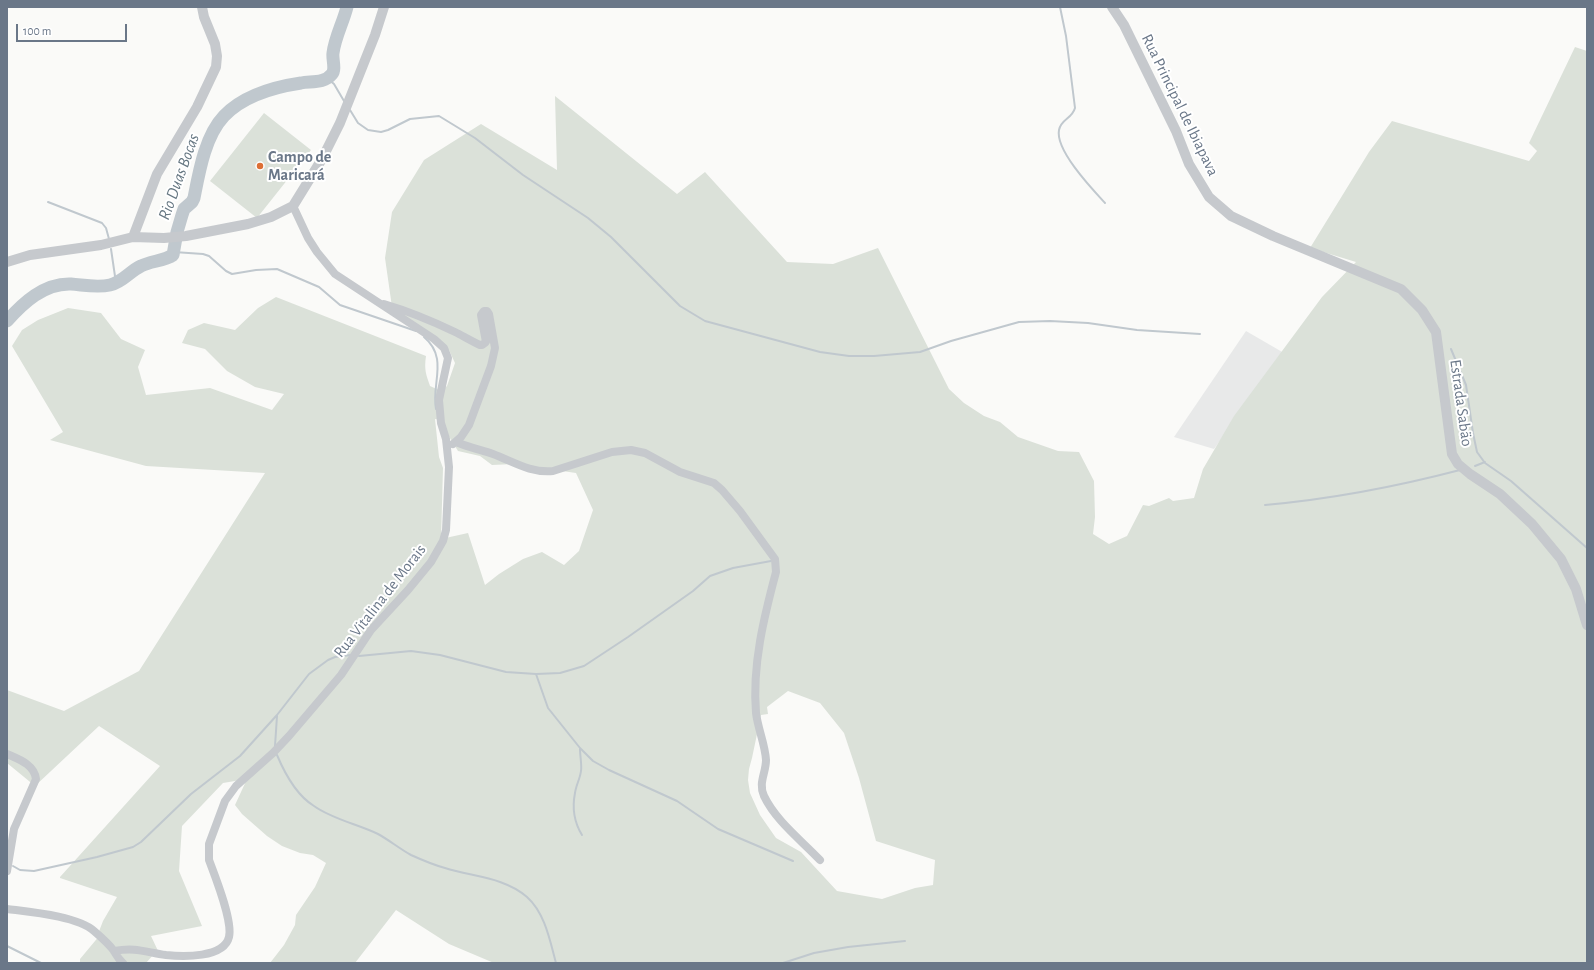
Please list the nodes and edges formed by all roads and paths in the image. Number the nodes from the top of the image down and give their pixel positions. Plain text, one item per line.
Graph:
1 (202, 7) edge
2 (384, 7) edge
3 (1112, 7) edge
4 (293, 206) junction
5 (133, 238) junction
6 (7, 262) edge
7 (1335, 262) joint
8 (376, 301) junction
9 (456, 442) junction
10 (447, 445) junction
11 (1587, 626) edge
12 (7, 754) edge
13 (820, 860) dead end
14 (7, 870) edge
15 (7, 909) edge
16 (114, 951) junction
17 (123, 963) edge

1 - 5 street
2 - 4 street
3 - 7 street, Rua Principal de Ibiapava
4 - 5 street
4 - 8 street, Rua Vitalina de Morais
5 - 6 street
7 - 11 street, Estrada Sabäo
8 - 9 street
8 - 10 street, Rua Vitalina de Morais
9 - 10 street
9 - 13 street
10 - 16 street, Rua Vitalina de Morais
12 - 14 street
15 - 16 street
16 - 17 street

